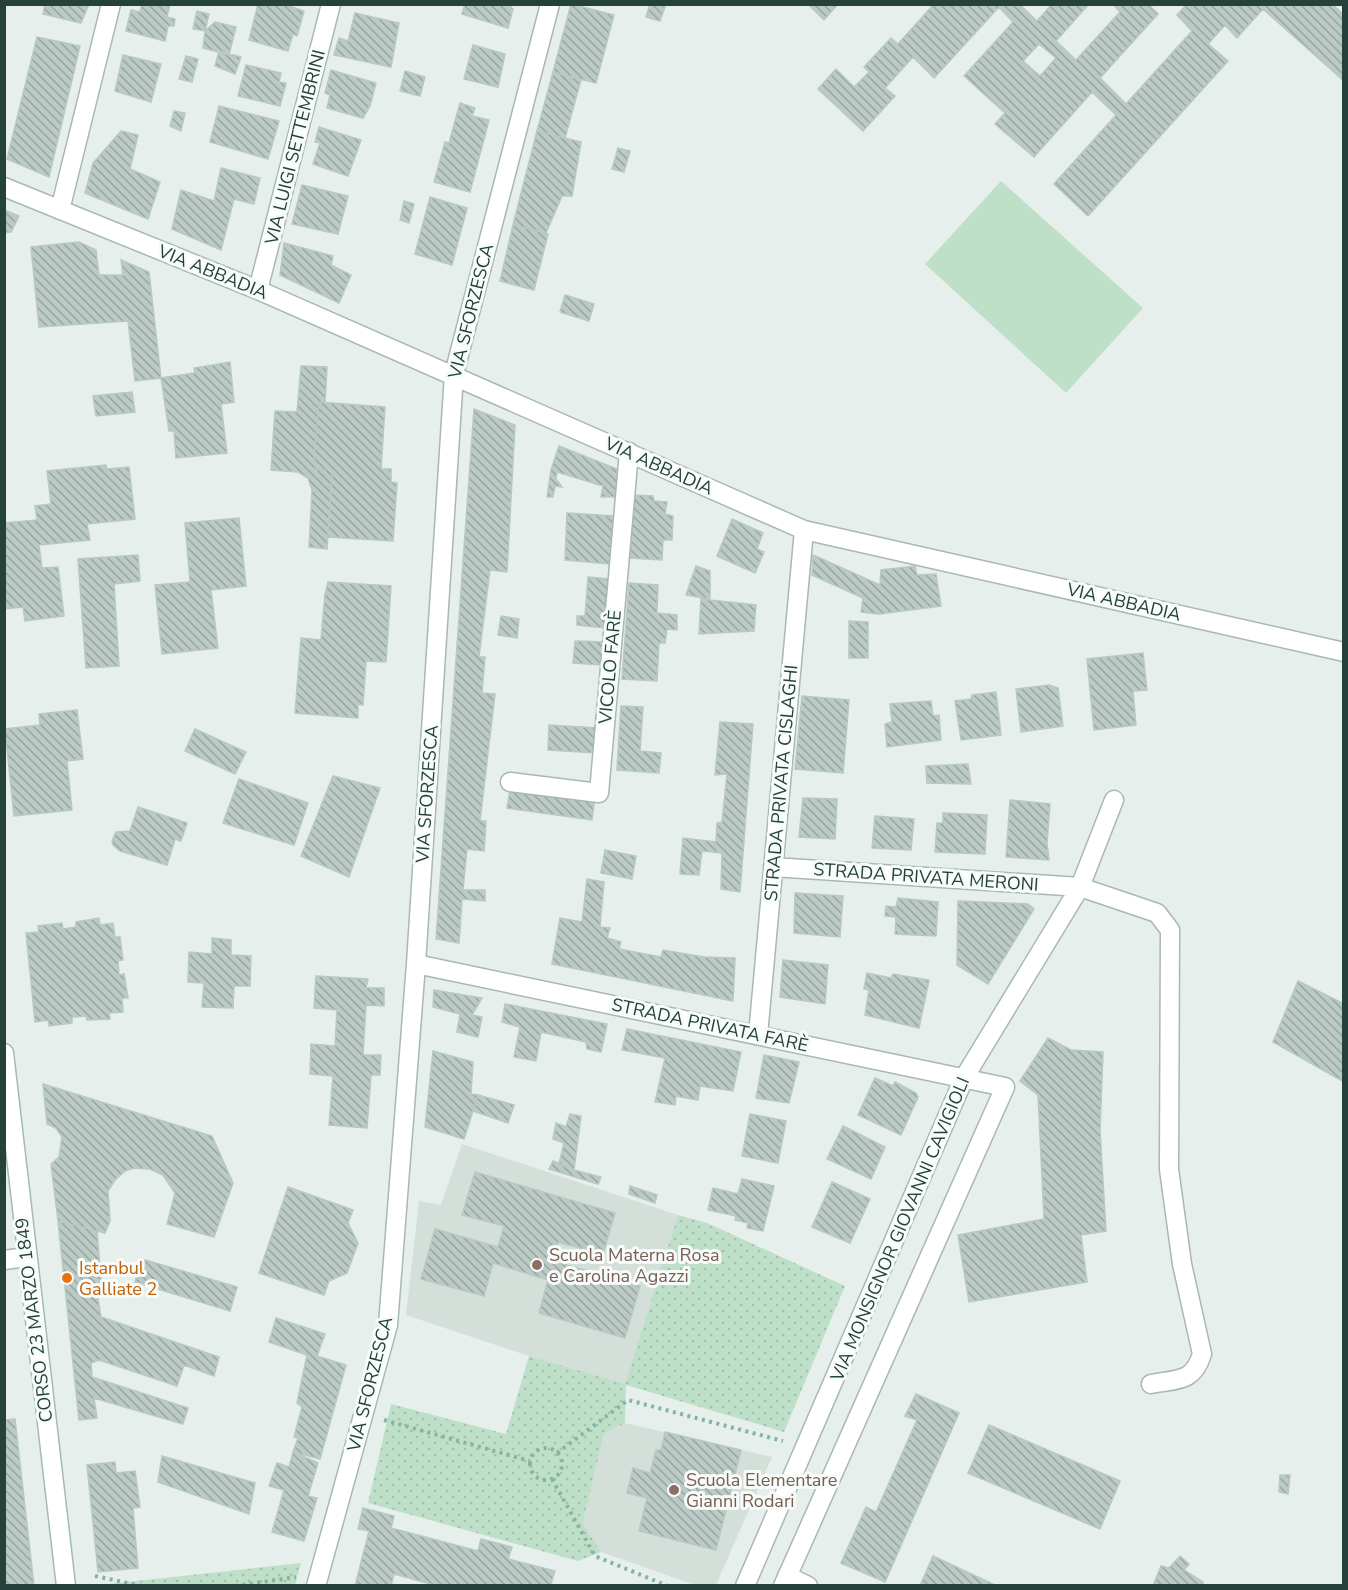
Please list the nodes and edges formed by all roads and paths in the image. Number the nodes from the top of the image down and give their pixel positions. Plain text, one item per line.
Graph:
1 (111, 4) edge
2 (331, 4) edge
3 (550, 4) edge
4 (4, 187) edge
5 (60, 210) junction
6 (258, 290) junction
7 (454, 374) junction
8 (629, 452) junction
9 (804, 530) junction
10 (1344, 652) edge
11 (510, 782) dead end
12 (1114, 800) dead end
13 (773, 867) junction
14 (1080, 887) junction
15 (416, 964) junction
16 (758, 1035) junction
17 (4, 1053) edge
18 (964, 1078) junction
19 (1005, 1087) joint
20 (27, 1257) junction
21 (4, 1260) edge
22 (1151, 1384) dead end
23 (382, 1420) dead end
24 (783, 1441) dead end
25 (558, 1453) junction
26 (530, 1461) junction
27 (552, 1479) junction
28 (95, 1576) dead end
29 (297, 1577) dead end
30 (785, 1581) edge
31 (66, 1586) edge
32 (142, 1586) edge
33 (235, 1586) edge
34 (316, 1586) edge
35 (668, 1586) edge
36 (745, 1586) edge
37 (808, 1586) edge

1 - 5 street
2 - 6 street, VIA LUIGI SETTEMBRINI
3 - 7 street, VIA SFORZESCA
4 - 5 street, VIA ABBADIA
5 - 6 street, VIA ABBADIA
6 - 7 street, VIA ABBADIA
7 - 8 street, VIA ABBADIA
7 - 15 street, VIA SFORZESCA
8 - 9 street, VIA ABBADIA
8 - 11 street, VICOLO FARÈ
9 - 10 street, VIA ABBADIA
9 - 13 street, STRADA PRIVATA CISLAGHI
12 - 14 street, VIA MONSIGNOR GIOVANNI CAVIGIOLI
13 - 14 street, STRADA PRIVATA MERONI
13 - 16 street, STRADA PRIVATA CISLAGHI
14 - 18 street, VIA MONSIGNOR GIOVANNI CAVIGIOLI
14 - 22 street
15 - 16 street, STRADA PRIVATA FARÈ
15 - 34 street, VIA SFORZESCA
16 - 18 street, STRADA PRIVATA FARÈ
17 - 20 street, CORSO 23 MARZO 1849
18 - 19 street, STRADA PRIVATA FARÈ
18 - 36 street, VIA MONSIGNOR GIOVANNI CAVIGIOLI
19 - 30 street, VIA MONSIGNOR GIOVANNI CAVIGIOLI
20 - 21 street
20 - 31 street, CORSO 23 MARZO 1849
23 - 26 path
24 - 25 path
25 - 26 path
25 - 27 path
26 - 27 path
27 - 35 path
28 - 32 path
29 - 33 path
30 - 37 street

